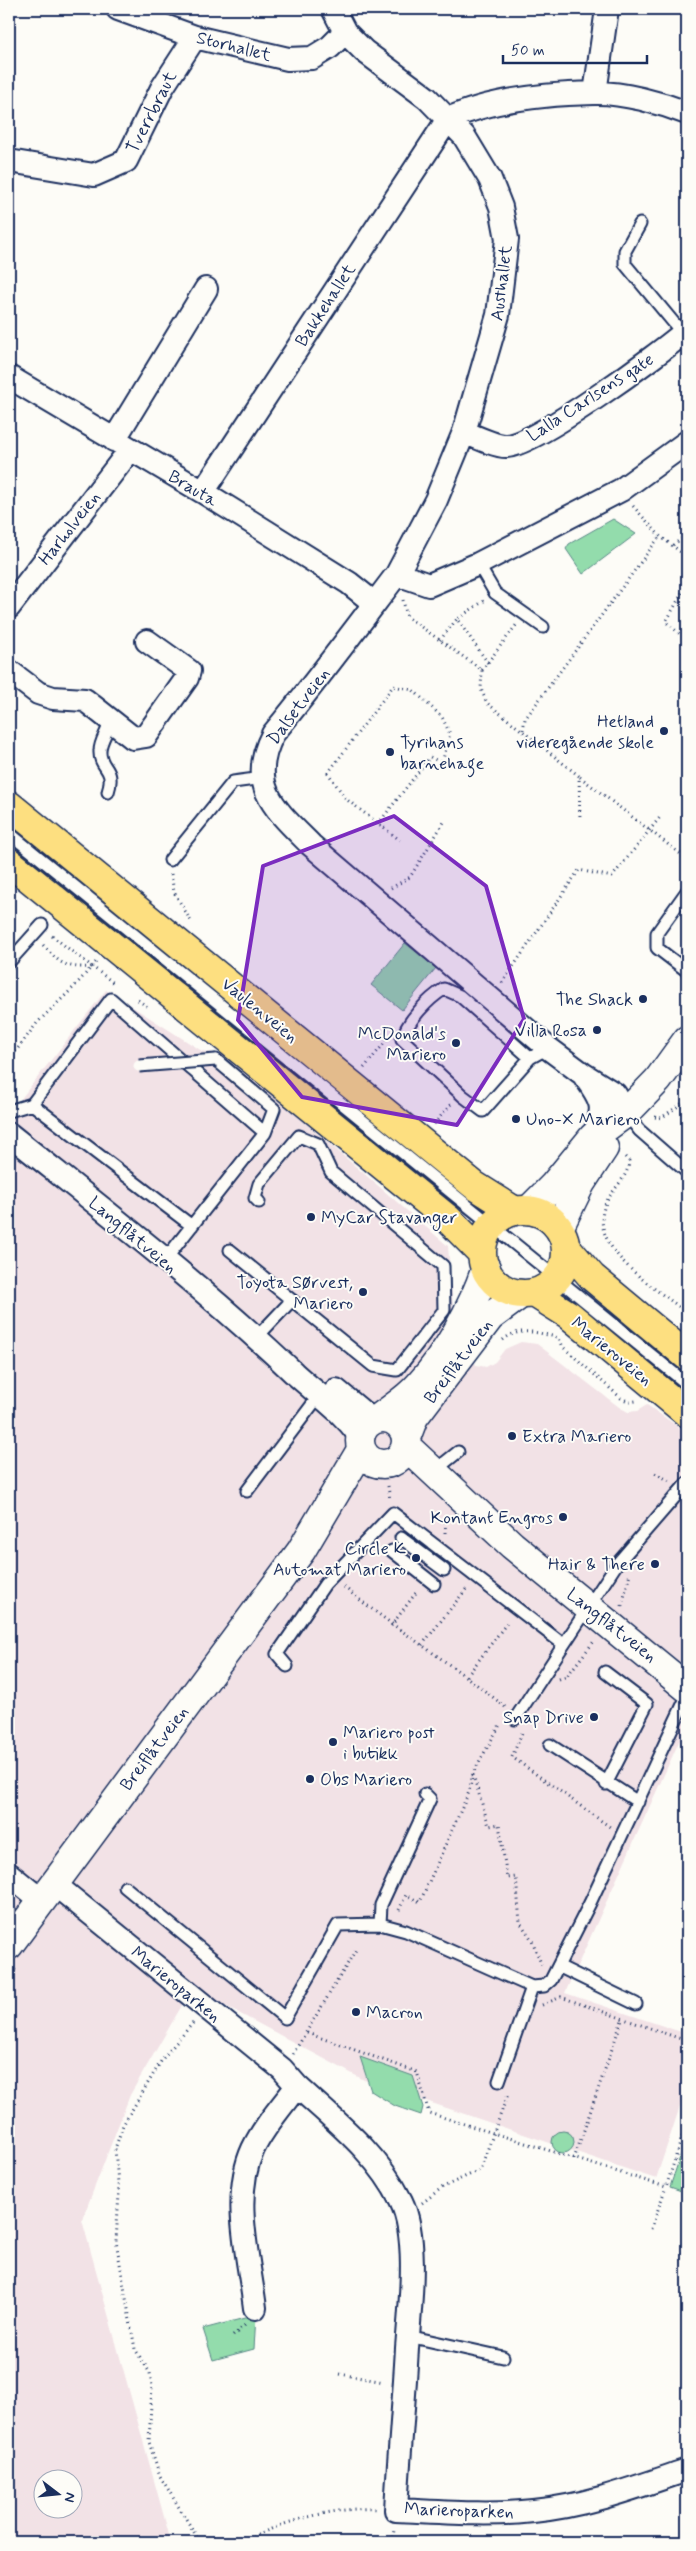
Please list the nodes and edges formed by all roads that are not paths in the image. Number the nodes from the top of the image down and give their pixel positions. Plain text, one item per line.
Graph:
1 (118, 9) edge
2 (333, 9) edge
3 (607, 9) edge
4 (345, 32) junction
5 (195, 37) junction
6 (595, 93) junction
7 (687, 113) edge
8 (448, 119) junction
9 (9, 161) edge
10 (640, 224) dead end
11 (206, 289) dead end
12 (685, 332) edge
13 (9, 378) edge
14 (464, 432) junction
15 (687, 442) edge
16 (122, 445) junction
17 (203, 492) junction
18 (478, 564) junction
19 (397, 574) junction
20 (374, 603) junction
21 (9, 606) edge
22 (544, 627) dead end
23 (147, 641) dead end
24 (9, 671) edge
25 (110, 720) junction
26 (263, 778) junction
27 (108, 792) dead end
28 (9, 805) edge
29 (9, 833) edge
30 (170, 860) dead end
31 (9, 862) edge
32 (687, 891) edge
33 (42, 925) dead end
34 (9, 962) edge
35 (687, 971) edge
36 (687, 1040) edge
37 (539, 1053) junction
38 (139, 1066) dead end
39 (583, 1074) junction
40 (32, 1104) junction
41 (9, 1111) edge
42 (639, 1114) junction
43 (265, 1133) junction
44 (9, 1134) edge
45 (593, 1137) junction
46 (687, 1172) edge
47 (260, 1202) dead end
48 (522, 1210) junction
49 (192, 1226) junction
50 (491, 1226) junction
51 (563, 1238) junction
52 (230, 1250) dead end
53 (164, 1261) junction
54 (484, 1261) junction
55 (558, 1278) junction
56 (528, 1294) junction
57 (292, 1300) junction
58 (257, 1337) junction
59 (687, 1356) edge
60 (687, 1384) edge
61 (324, 1389) junction
62 (687, 1412) edge
63 (382, 1441) junction
64 (458, 1452) dead end
65 (429, 1477) junction
66 (687, 1484) edge
67 (247, 1491) dead end
68 (401, 1538) dead end
69 (392, 1551) dead end
70 (444, 1570) dead end
71 (434, 1584) dead end
72 (588, 1608) junction
73 (563, 1644) junction
74 (287, 1666) dead end
75 (605, 1672) dead end
76 (687, 1688) edge
77 (687, 1696) edge
78 (511, 1716) road end
79 (550, 1745) dead end
80 (606, 1784) junction
81 (426, 1794) dead end
82 (638, 1802) junction
83 (9, 1874) edge
84 (125, 1887) dead end
85 (48, 1892) junction
86 (380, 1924) junction
87 (9, 1945) edge
88 (558, 1966) junction
89 (532, 1986) junction
90 (636, 2004) dead end
91 (499, 2081) dead end
92 (297, 2086) junction
93 (255, 2308) dead end
94 (408, 2336) junction
95 (503, 2357) dead end
96 (687, 2470) edge

1 - 5 street, Storhallet
2 - 4 street, Austhallet
3 - 6 street
4 - 5 street, Storhallet
4 - 8 street, Austhallet
5 - 9 street, Tverrbraut
6 - 7 street
6 - 8 street
8 - 14 street, Austhallet
8 - 17 street, Bakkehallet
10 - 12 lane, Lalla Carlsens gate
11 - 16 street, Harholveien
12 - 14 street, Lalla Carlsens gate
13 - 16 street, Brauta
14 - 19 street, Austhallet
15 - 18 street
16 - 17 street, Brauta
16 - 21 street, Harholveien
17 - 20 street, Brauta
18 - 19 street
18 - 22 lane
19 - 20 street, Dalsetveien
20 - 26 street, Dalsetveien
23 - 25 street
24 - 25 street
25 - 27 lane
26 - 30 lane
26 - 37 street, Dalsetveien
28 - 48 main road, Vaulenveien
29 - 50 lane
31 - 54 main road
32 - 35 lane
33 - 34 lane
36 - 42 street
37 - 37 lane
37 - 39 street, Dalsetveien
38 - 43 lane, bridge
39 - 42 street, Dalsetveien
39 - 45 street, Dalsetveien
40 - 41 lane
40 - 43 lane
40 - 49 lane
42 - 45 street
42 - 46 lane
42 - 51 street
43 - 49 lane
44 - 53 street, Langflåtveien
45 - 48 street
47 - 57 lane
48 - 50 main road
48 - 51 main road, Vaulenveien
49 - 53 lane
50 - 54 main road
50 - 55 lane
51 - 55 main road
51 - 59 main road
52 - 57 lane
53 - 58 street, Langflåtveien
54 - 56 main road, Marieroveien
54 - 63 street, Breiflåtveien
55 - 56 main road
55 - 60 lane
56 - 62 main road, Marieroveien
56 - 63 street, Breiflåtveien
57 - 58 lane
58 - 61 street, Langflåtveien
61 - 63 street, Langflåtveien
61 - 67 lane
63 - 65 street, Langflåtveien
63 - 85 street, Breiflåtveien
64 - 65 lane
65 - 72 street, Langflåtveien
66 - 72 lane
68 - 70 lane
69 - 71 lane
72 - 73 lane
72 - 76 street, Langflåtveien
73 - 74 lane
73 - 78 lane
75 - 80 lane
77 - 82 lane
79 - 80 lane
80 - 82 lane
81 - 86 lane
82 - 88 lane
83 - 85 street, Marieroparken
84 - 86 lane
85 - 87 street, Breiflåtveien
85 - 92 street, Marieroparken
86 - 89 lane
88 - 89 lane
88 - 90 lane
89 - 91 lane
92 - 93 street
92 - 94 street, Marieroparken
94 - 95 lane
94 - 96 street, Marieroparken

